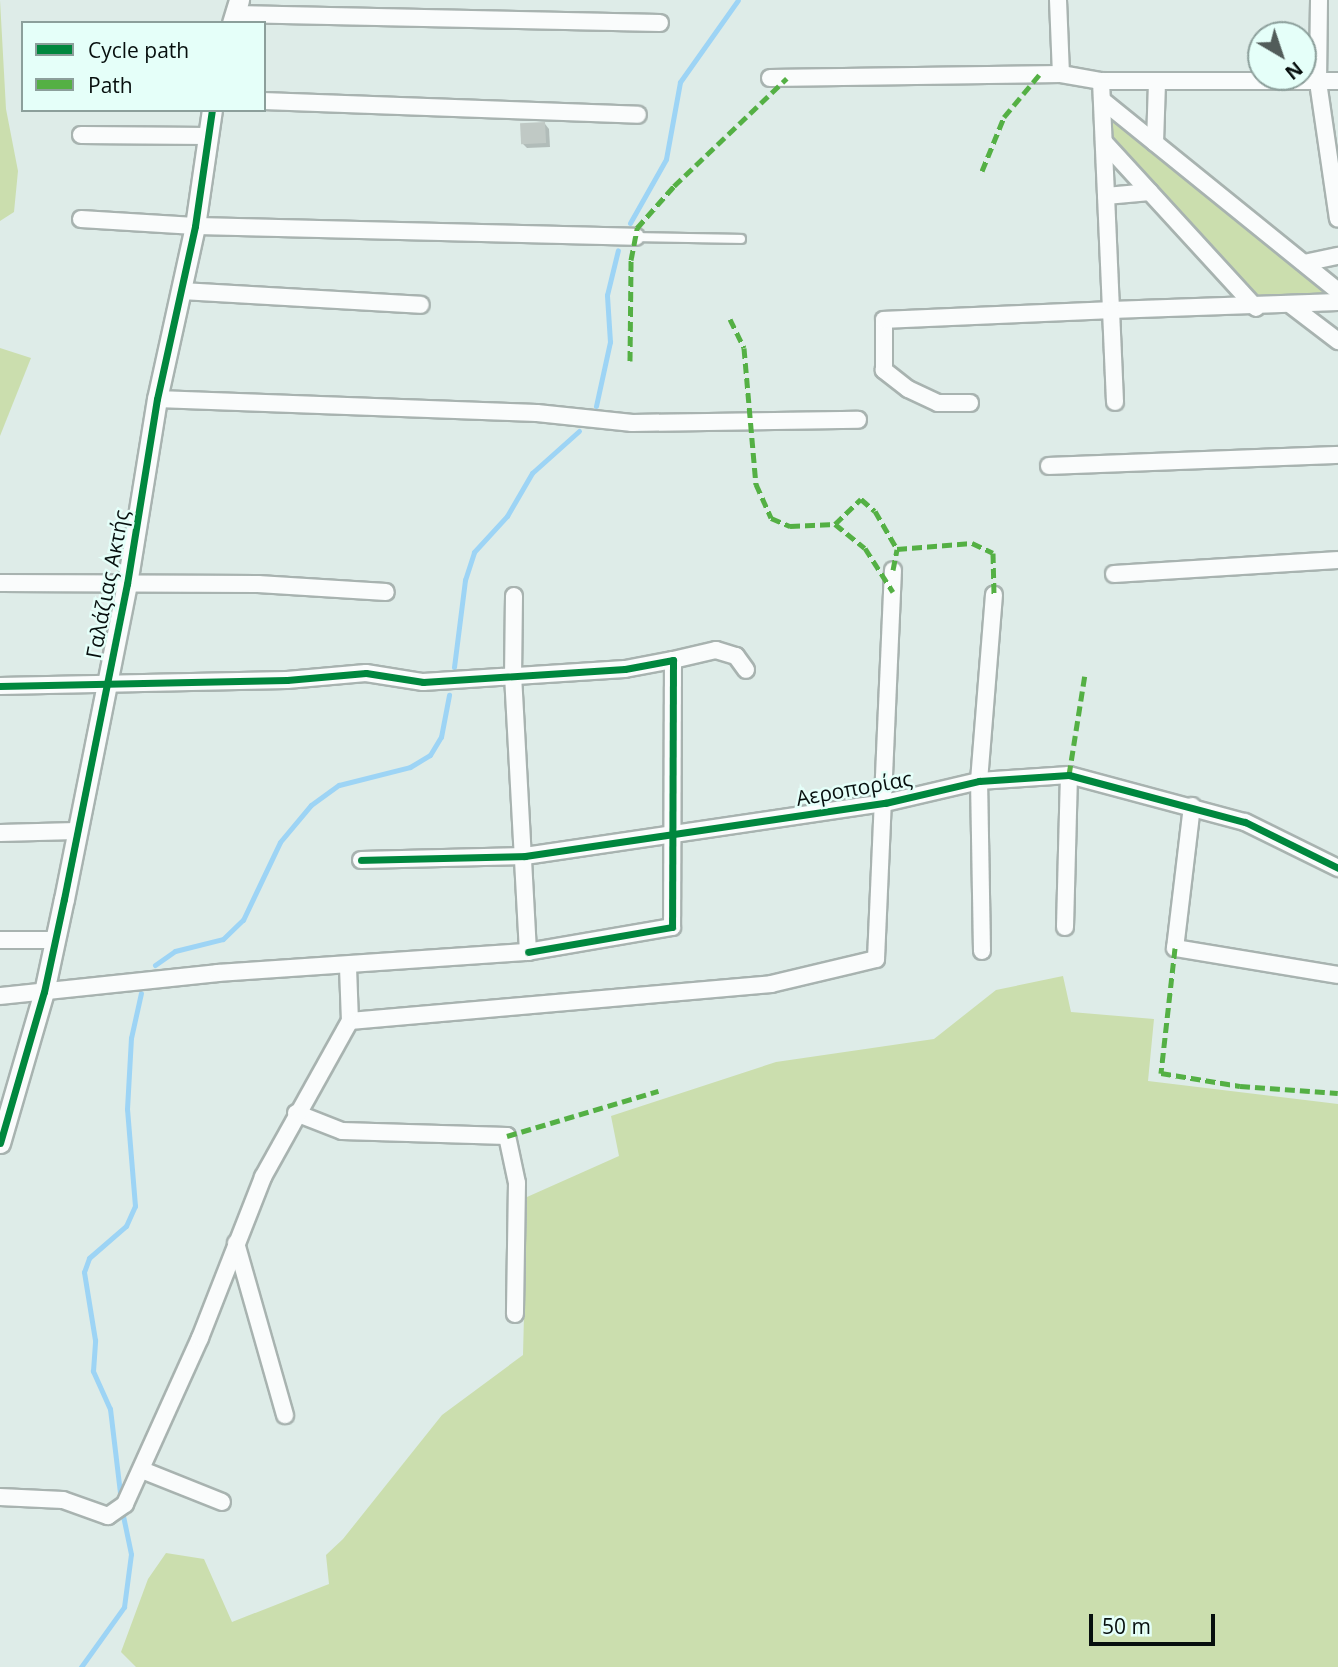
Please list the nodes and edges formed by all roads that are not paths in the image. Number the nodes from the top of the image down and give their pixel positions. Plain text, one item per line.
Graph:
1 (1058, 0) edge
2 (1319, 0) edge
3 (235, 12) edge
4 (660, 23) dead end
5 (1061, 74) junction
6 (770, 78) dead end
7 (1101, 81) junction
8 (1338, 81) edge
9 (1157, 82) junction
10 (1318, 82) junction
11 (1102, 100) junction
12 (266, 101) edge
13 (212, 112) edge
14 (638, 115) dead end
15 (81, 135) dead end
16 (208, 136) junction
17 (1104, 142) junction
18 (1155, 143) junction
19 (1150, 192) junction
20 (1106, 196) junction
21 (81, 219) dead end
22 (1338, 219) edge
23 (195, 226) junction
24 (636, 237) joint
25 (741, 239) dead end
26 (1338, 256) edge
27 (1304, 263) junction
28 (181, 291) junction
29 (1338, 291) edge
30 (1338, 302) edge
31 (421, 305) dead end
32 (1292, 306) junction
33 (1256, 308) junction
34 (1111, 310) junction
35 (1338, 341) edge
36 (157, 399) junction
37 (1115, 402) dead end
38 (970, 403) dead end
39 (858, 419) dead end
40 (1338, 455) edge
41 (1049, 466) dead end
42 (1338, 560) edge
43 (893, 570) dead end
44 (1114, 573) dead end
45 (0, 583) edge
46 (127, 584) junction
47 (386, 592) dead end
48 (993, 594) dead end
49 (514, 596) dead end
50 (673, 660) junction
51 (746, 670) dead end
52 (513, 678) junction
53 (105, 685) junction
54 (0, 686) edge
55 (1069, 775) junction
56 (979, 781) junction
57 (885, 803) junction
58 (1192, 806) junction
59 (76, 831) junction
60 (0, 833) edge
61 (674, 836) junction
62 (525, 856) junction
63 (361, 860) dead end
64 (1338, 868) edge
65 (1065, 927) dead end
66 (0, 940) edge
67 (55, 940) junction
68 (982, 951) dead end
69 (528, 952) junction
70 (348, 967) junction
71 (1338, 975) edge
72 (44, 992) junction
73 (0, 996) edge
74 (350, 1021) junction
75 (296, 1113) junction
76 (0, 1143) edge
77 (236, 1243) junction
78 (515, 1314) dead end
79 (285, 1415) dead end
80 (142, 1470) junction
81 (0, 1497) edge
82 (222, 1502) dead end

1 - 5 street
2 - 10 street
3 - 4 street
5 - 6 street
5 - 7 street
7 - 9 street
7 - 11 street
8 - 10 street
9 - 10 street
9 - 18 street
10 - 22 street
11 - 17 street
11 - 18 street
12 - 14 street
13 - 16 street, Γαλάζιας Ακτής
15 - 16 street
16 - 23 street, Γαλάζιας Ακτής
17 - 19 street
17 - 20 street
18 - 27 street
19 - 20 street
19 - 33 street
20 - 34 street
21 - 23 street
23 - 24 street
23 - 28 street, Γαλάζιας Ακτής
24 - 25 lane
26 - 27 street
27 - 29 street
28 - 31 street
28 - 36 street, Γαλάζιας Ακτής
30 - 32 street
32 - 33 street
32 - 35 street
33 - 34 street
34 - 37 street
34 - 38 street
36 - 39 street
36 - 46 street, Γαλάζιας Ακτής
40 - 41 street
42 - 44 street
43 - 57 street
45 - 46 street
46 - 47 street
46 - 53 street, Γαλάζιας Ακτής
48 - 56 street
49 - 52 street
50 - 51 street
50 - 52 street
50 - 61 street
52 - 53 street
52 - 62 street
53 - 54 street
53 - 59 street, Γαλάζιας Ακτής
55 - 56 street, Αεροπορίας
55 - 58 street, Αεροπορίας
55 - 65 street
56 - 57 street, Αεροπορίας
56 - 68 street
57 - 61 street, Αεροπορίας
57 - 74 street
58 - 64 street, Αεροπορίας
58 - 71 street
59 - 60 street
59 - 67 street, Γαλάζιας Ακτής
61 - 62 street, Αεροπορίας
61 - 69 street
62 - 63 street, Αεροπορίας
62 - 69 street
66 - 67 street
67 - 72 street, Γαλάζιας Ακτής
69 - 70 street
70 - 72 street
70 - 74 street
72 - 73 street
72 - 76 street, Γαλάζιας Ακτής
74 - 75 street
75 - 77 street
75 - 78 street
77 - 79 street
77 - 80 street
80 - 81 street
80 - 82 street

